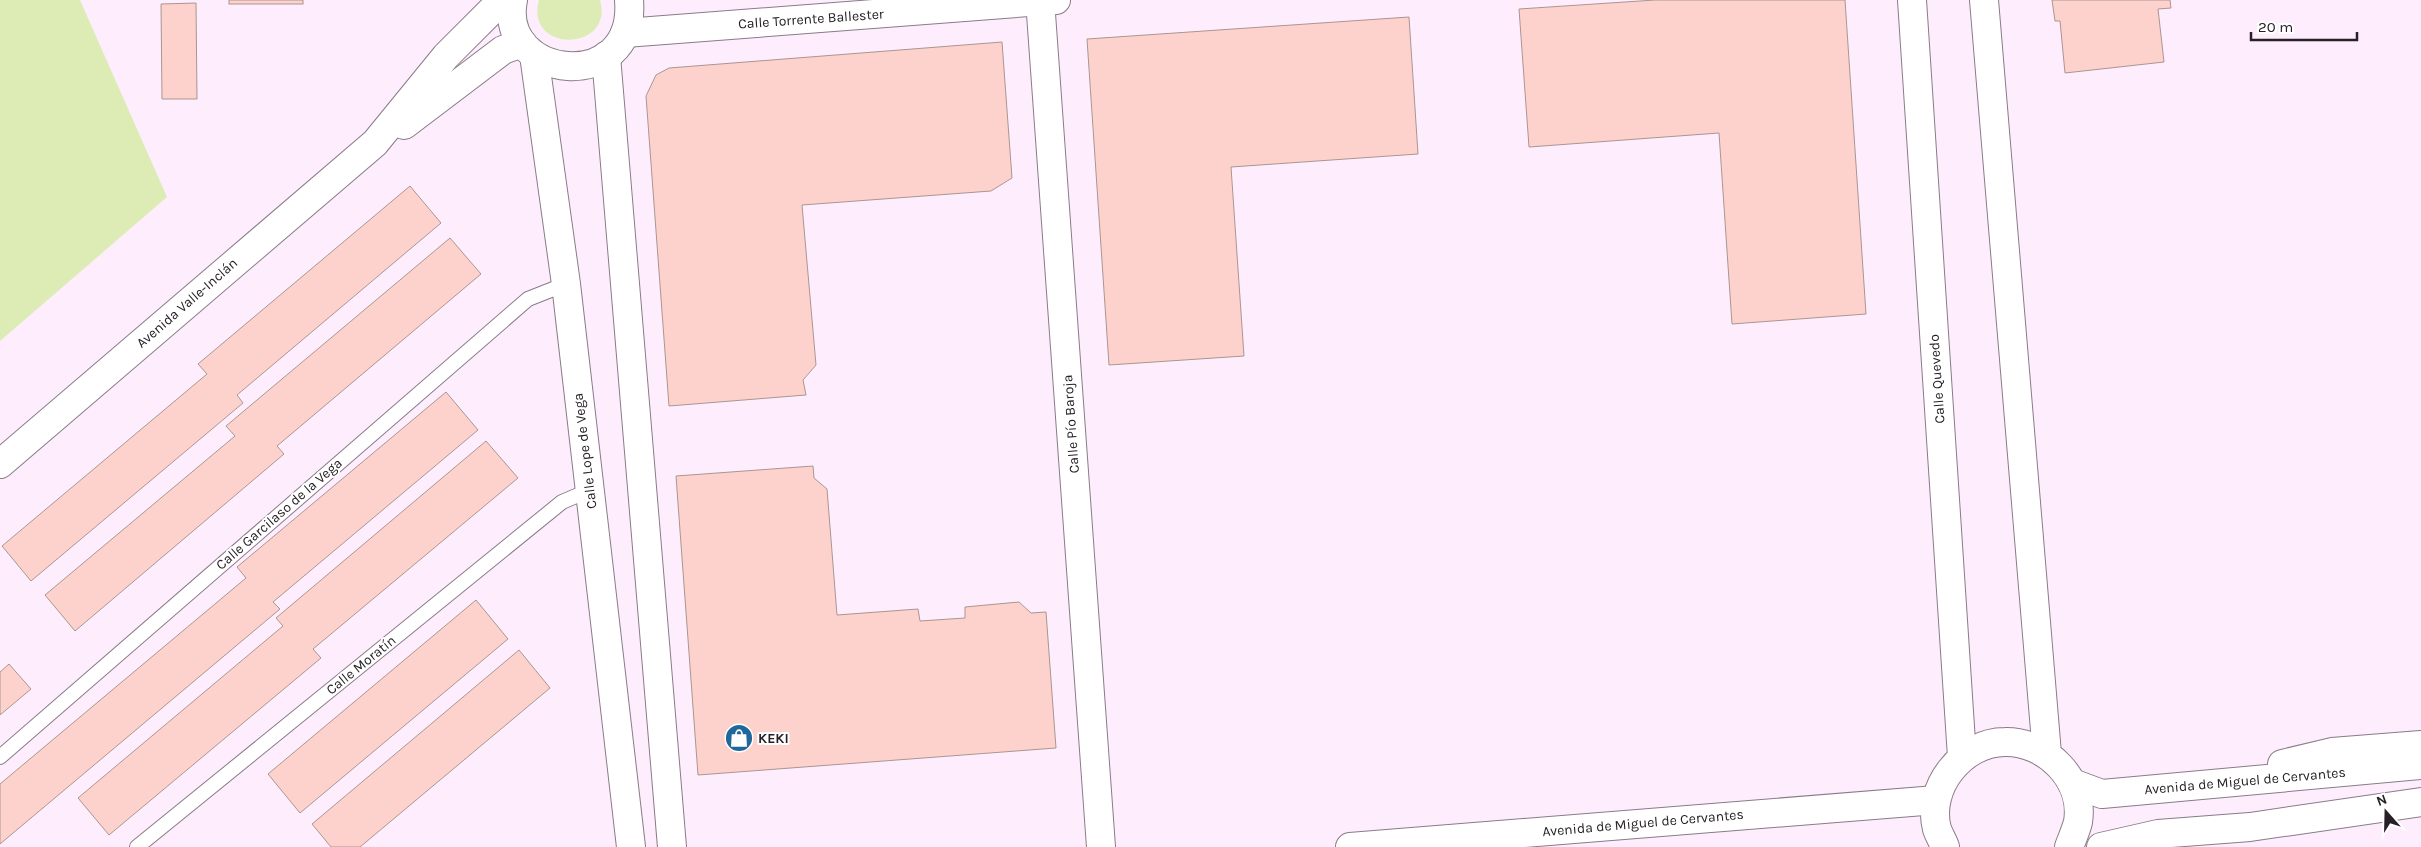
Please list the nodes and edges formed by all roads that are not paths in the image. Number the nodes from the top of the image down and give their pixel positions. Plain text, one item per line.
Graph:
1 (502, 0) edge
2 (513, 0) edge
3 (629, 0) edge
4 (1045, 0) edge
5 (1912, 0) edge
6 (1984, 0) edge
7 (625, 33) junction
8 (528, 49) junction
9 (606, 56) junction
10 (375, 143) junction
11 (566, 284) junction
12 (0, 464) edge
13 (590, 490) junction
14 (2421, 745) edge
15 (2047, 754) junction
16 (0, 757) edge
17 (1962, 758) junction
18 (2421, 765) edge
19 (2239, 782) junction
20 (2072, 783) junction
21 (1936, 800) junction
22 (2421, 802) edge
23 (137, 847) edge
24 (631, 847) edge
25 (672, 847) edge
26 (1101, 847) edge
27 (1350, 847) edge
28 (1945, 847) edge
29 (2069, 847) edge
30 (2101, 847) edge

1 - 10 street, Avenida Valle-Inclán
2 - 8 street, Calle Lope de Vega
3 - 7 street
4 - 7 street, Calle Torrente Ballester
4 - 26 street, Calle Pío Baroja
5 - 17 street, Calle Quevedo
6 - 15 street
7 - 9 street
8 - 9 street
8 - 10 street, Avenida Valle-Inclán
8 - 11 street, Calle Lope de Vega
9 - 25 street
10 - 12 street, Avenida Valle-Inclán
11 - 13 street, Calle Lope de Vega
11 - 16 lane, Calle Garcilaso de la Vega
13 - 23 lane, Calle Moratín
13 - 24 street, Calle Lope de Vega
14 - 19 street
15 - 17 street
15 - 20 street
17 - 21 street
18 - 19 street, Avenida de Miguel de Cervantes
19 - 20 street, Avenida de Miguel de Cervantes
20 - 29 street
21 - 27 street, Avenida de Miguel de Cervantes
21 - 28 street
22 - 30 street

